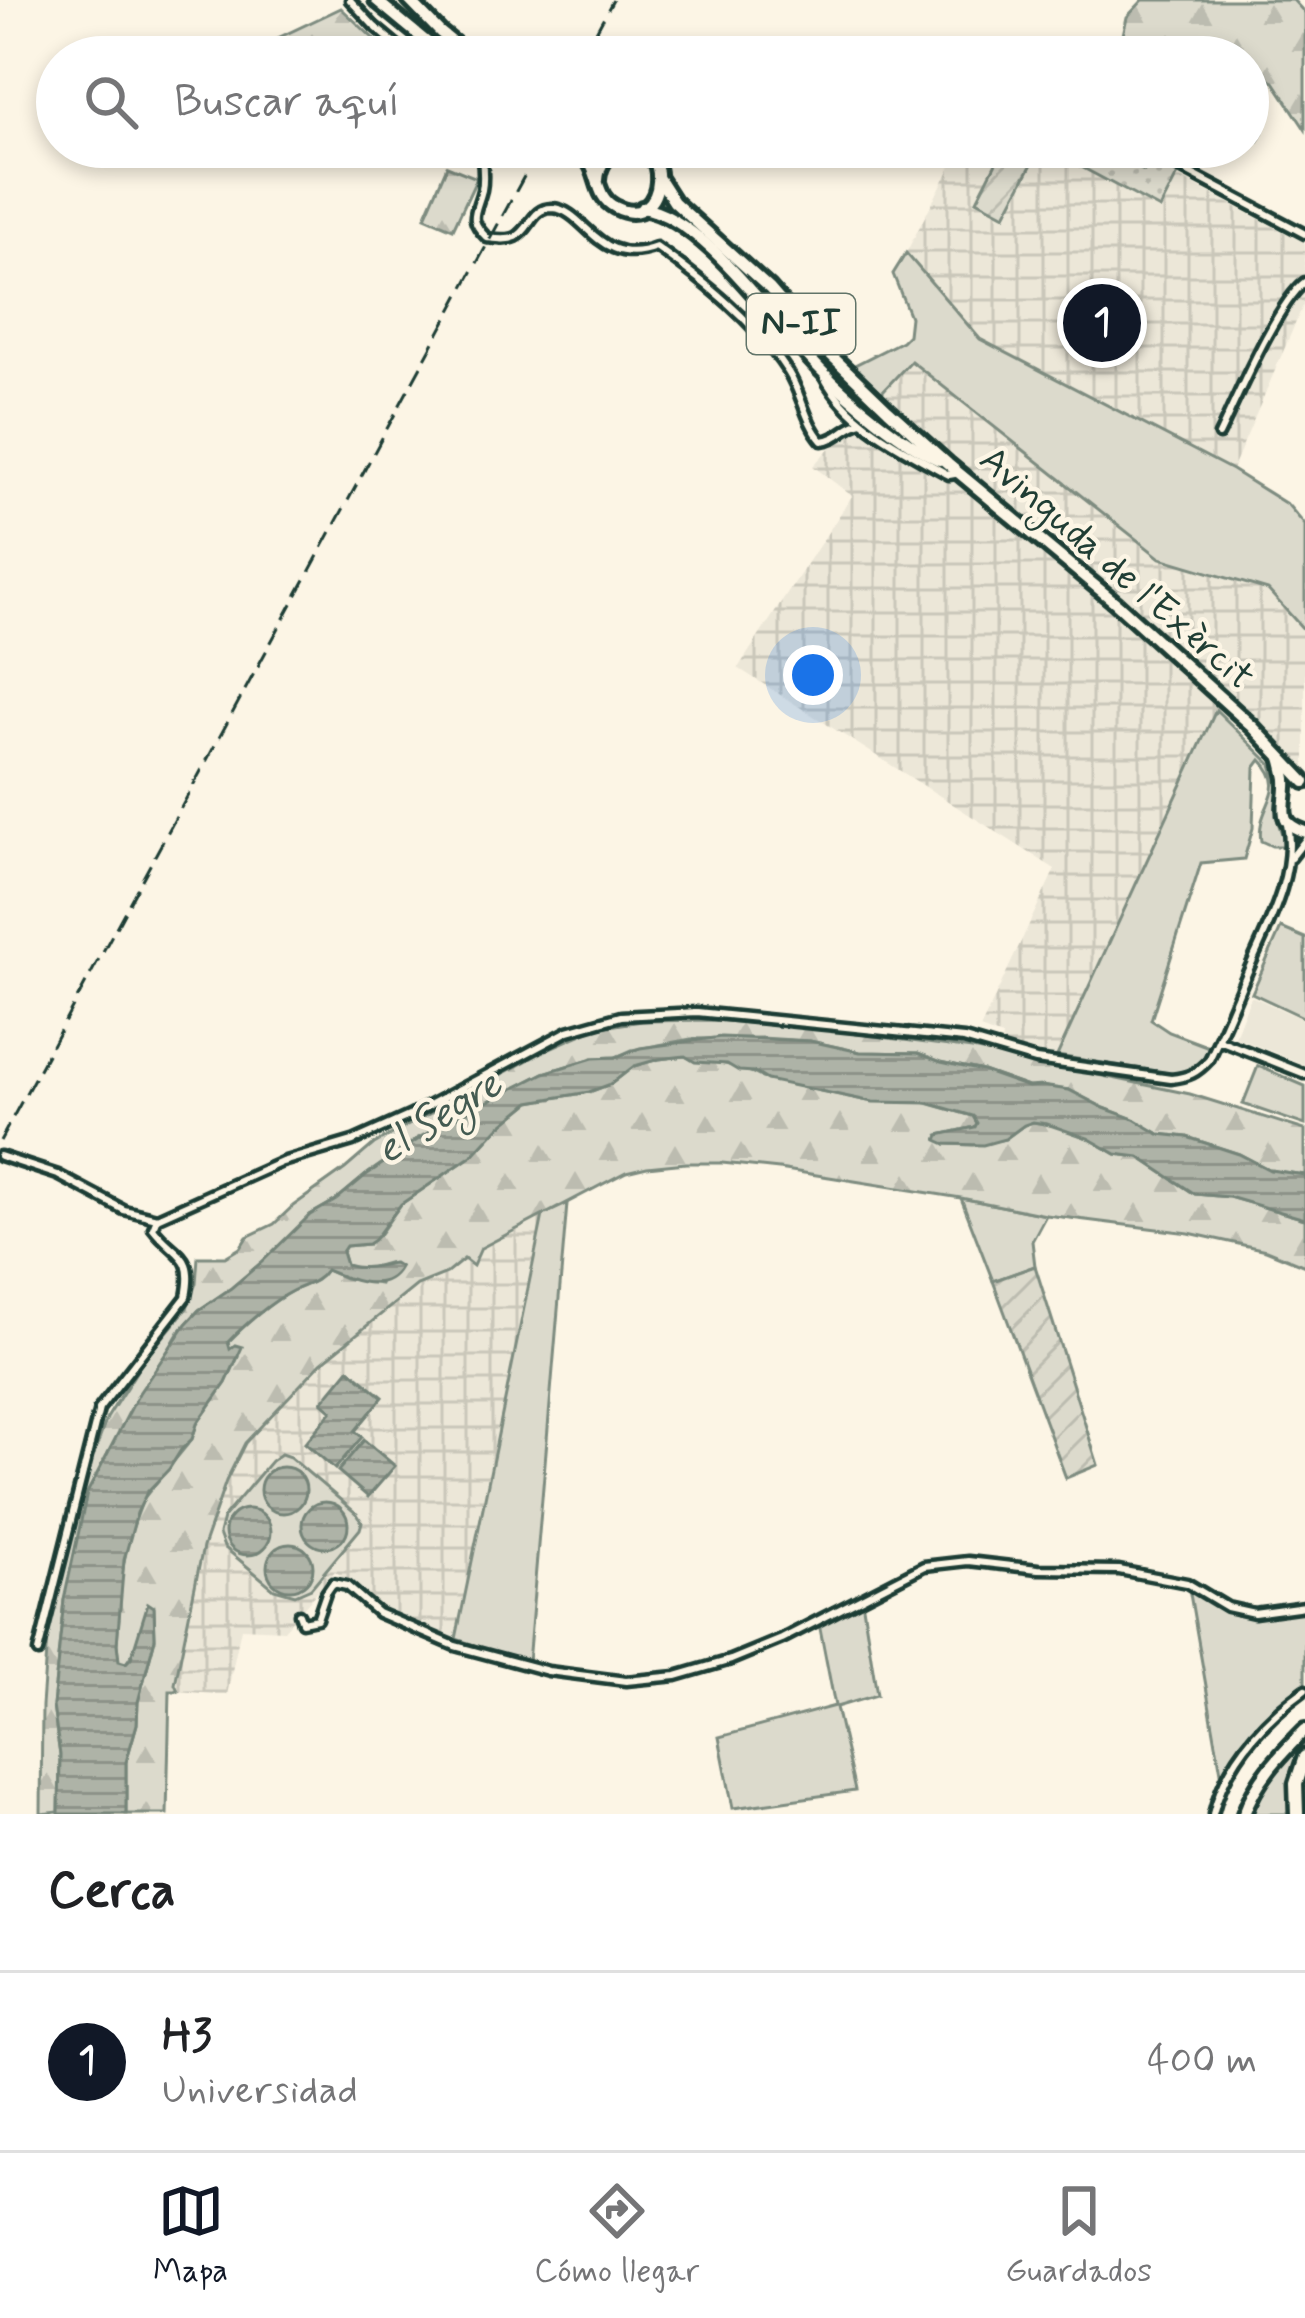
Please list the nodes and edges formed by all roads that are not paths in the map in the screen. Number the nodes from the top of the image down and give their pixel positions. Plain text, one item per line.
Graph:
1 (350, 0) edge
2 (376, 0) edge
3 (409, 0) edge
4 (386, 36) edge
5 (420, 36) edge
6 (445, 36) edge
7 (482, 168) edge
8 (592, 168) edge
9 (601, 168) edge
10 (657, 168) edge
11 (1181, 168) edge
12 (598, 180) junction
13 (660, 180) junction
14 (642, 208) junction
15 (1305, 234) edge
16 (1305, 282) edge
17 (819, 368) junction
18 (847, 410) junction
19 (862, 422) junction
20 (844, 431) junction
21 (1219, 435) dead end
22 (948, 464) junction
23 (961, 473) junction
24 (1281, 758) junction
25 (1305, 784) edge
26 (1285, 800) junction
27 (1286, 821) junction
28 (1305, 836) edge
29 (1288, 861) junction
30 (1218, 1040) junction
31 (1305, 1075) edge
32 (0, 1156) edge
33 (157, 1218) junction
34 (1305, 1606) edge
35 (298, 1614) dead end
36 (38, 1652) dead end
37 (1305, 1690) edge
38 (1305, 1730) edge
39 (1305, 1756) edge
40 (1214, 1814) edge
41 (1244, 1814) edge
42 (1298, 1814) edge

1 - 4 street
2 - 5 main road
3 - 6 main road
7 - 20 street
8 - 12 main road, N-II
9 - 12 main road
10 - 13 main road, N-II
11 - 15 street
12 - 14 main road, N-II
13 - 14 main road
13 - 22 main road, Avinguda de l'Exèrcit / N-II
14 - 17 main road, Avinguda de l'Exèrcit / N-II
16 - 21 street
17 - 18 street
17 - 22 main road, Avinguda de l'Exèrcit / N-II
18 - 19 street
18 - 20 street
19 - 20 street
19 - 23 street
22 - 23 main road, Avinguda de l'Exèrcit / N-II
23 - 24 main road, Avinguda de l'Exèrcit / N-II
24 - 25 main road, Avinguda de l'Exèrcit / N-II
24 - 26 main road
25 - 26 main road, N-II
26 - 27 main road
27 - 28 main road
27 - 29 street
28 - 29 street
29 - 30 street
30 - 31 street
30 - 33 street
32 - 33 street
33 - 36 street
34 - 35 street
37 - 40 street
38 - 41 main road
39 - 42 highway

